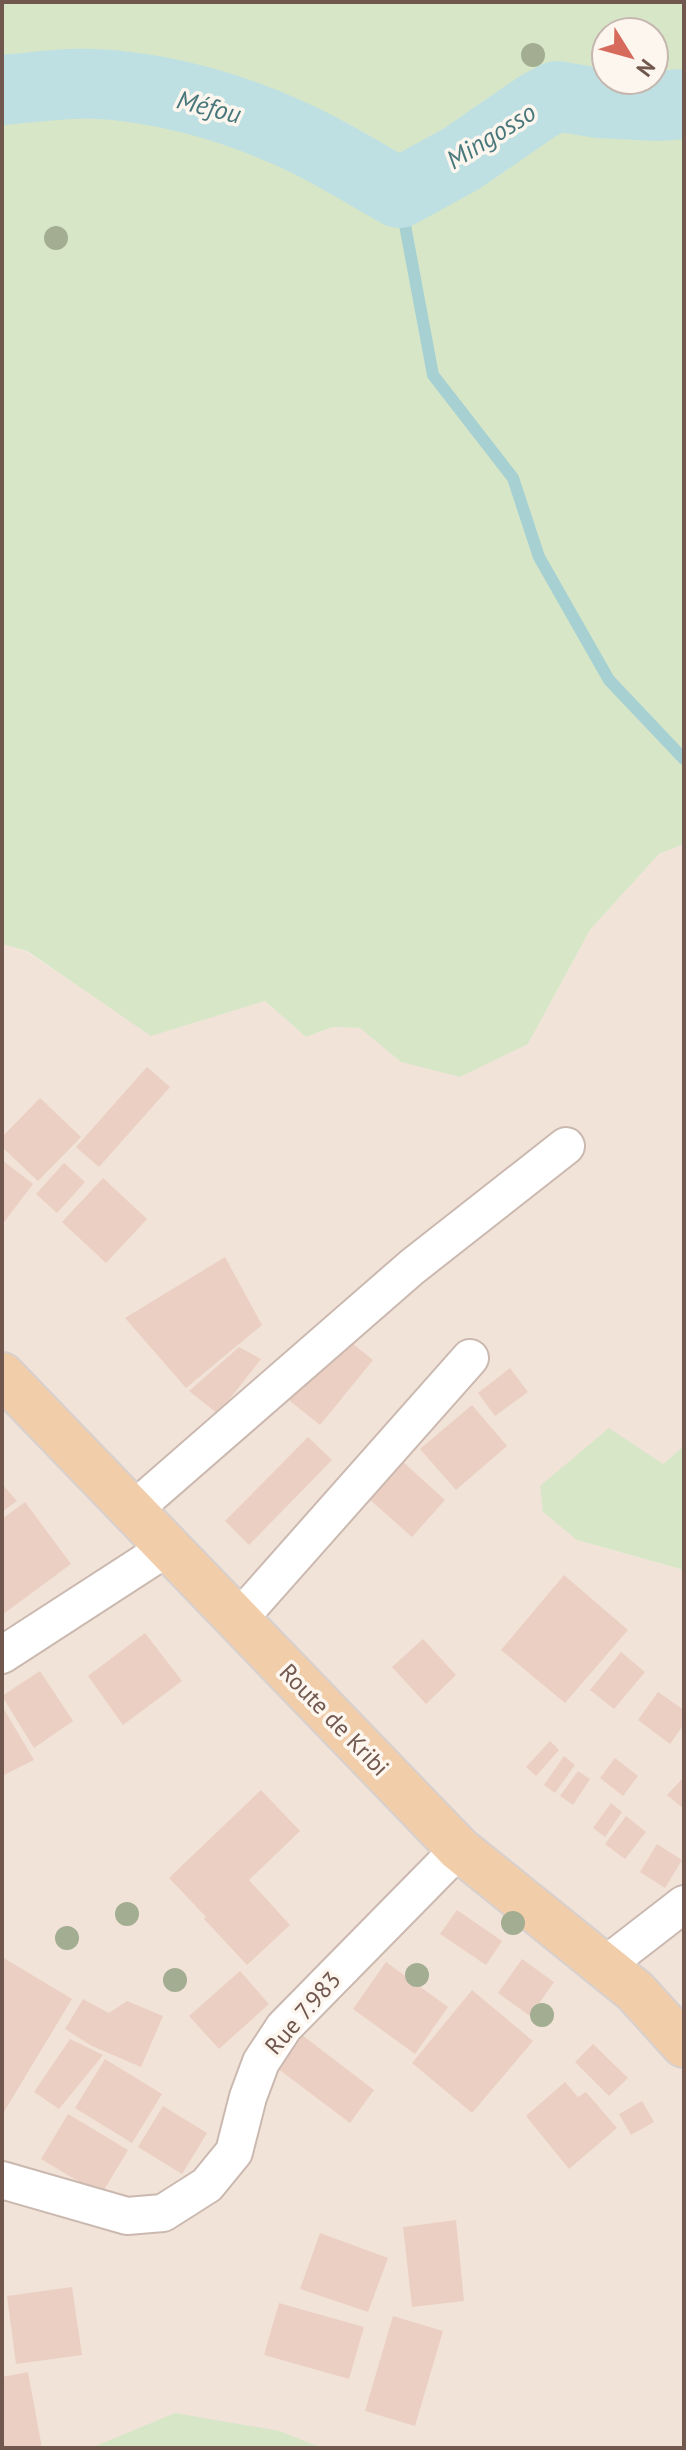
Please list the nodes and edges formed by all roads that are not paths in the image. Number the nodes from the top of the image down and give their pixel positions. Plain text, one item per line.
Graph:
1 (566, 1146) dead end
2 (470, 1358) dead end
3 (2, 1375) edge
4 (132, 1511) junction
5 (167, 1548) junction
6 (238, 1620) junction
7 (2, 1655) edge
8 (459, 1849) junction
9 (684, 1904) edge
10 (604, 1966) junction
11 (684, 2045) edge
12 (2, 2180) edge

1 - 4 street
2 - 6 street
3 - 4 main road, Route de Kribi
4 - 5 main road, Route de Kribi
5 - 6 main road, Route de Kribi
5 - 7 street
6 - 8 main road, Route de Kribi
8 - 10 main road, Route de Kribi
8 - 12 street, Rue 7.983
9 - 10 street
10 - 11 main road, Route de Kribi

